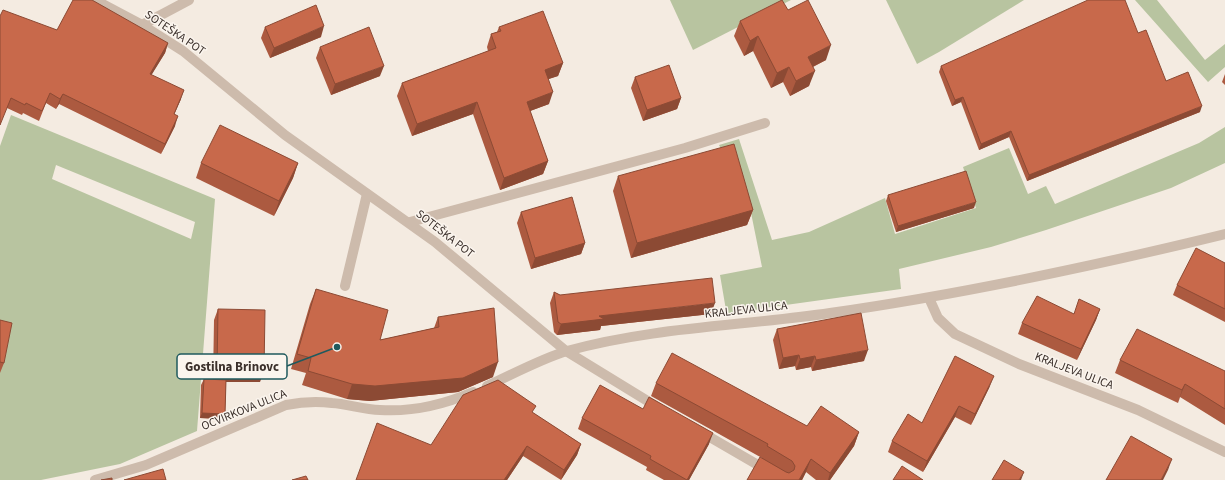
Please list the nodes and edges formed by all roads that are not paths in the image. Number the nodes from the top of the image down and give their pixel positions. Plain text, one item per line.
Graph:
1 (95, 0) edge
2 (189, 0) edge
3 (142, 25) junction
4 (765, 123) dead end
5 (367, 194) junction
6 (410, 222) junction
7 (1225, 234) edge
8 (345, 286) dead end
9 (929, 298) junction
10 (566, 351) junction
11 (669, 414) edge
12 (690, 426) edge
13 (1225, 452) edge
14 (94, 480) edge
15 (784, 480) edge

1 - 3 street, SOTEŠKA POT
2 - 3 street
3 - 5 street, SOTEŠKA POT
4 - 6 street
5 - 6 street, SOTEŠKA POT
5 - 8 street
6 - 10 street, SOTEŠKA POT
7 - 9 street, KRALJEVA ULICA
9 - 10 street, KRALJEVA ULICA
9 - 13 street, KRALJEVA ULICA
10 - 11 street, SOTEŠKA POT
10 - 14 street, OCVIRKOVA ULICA
12 - 15 street

